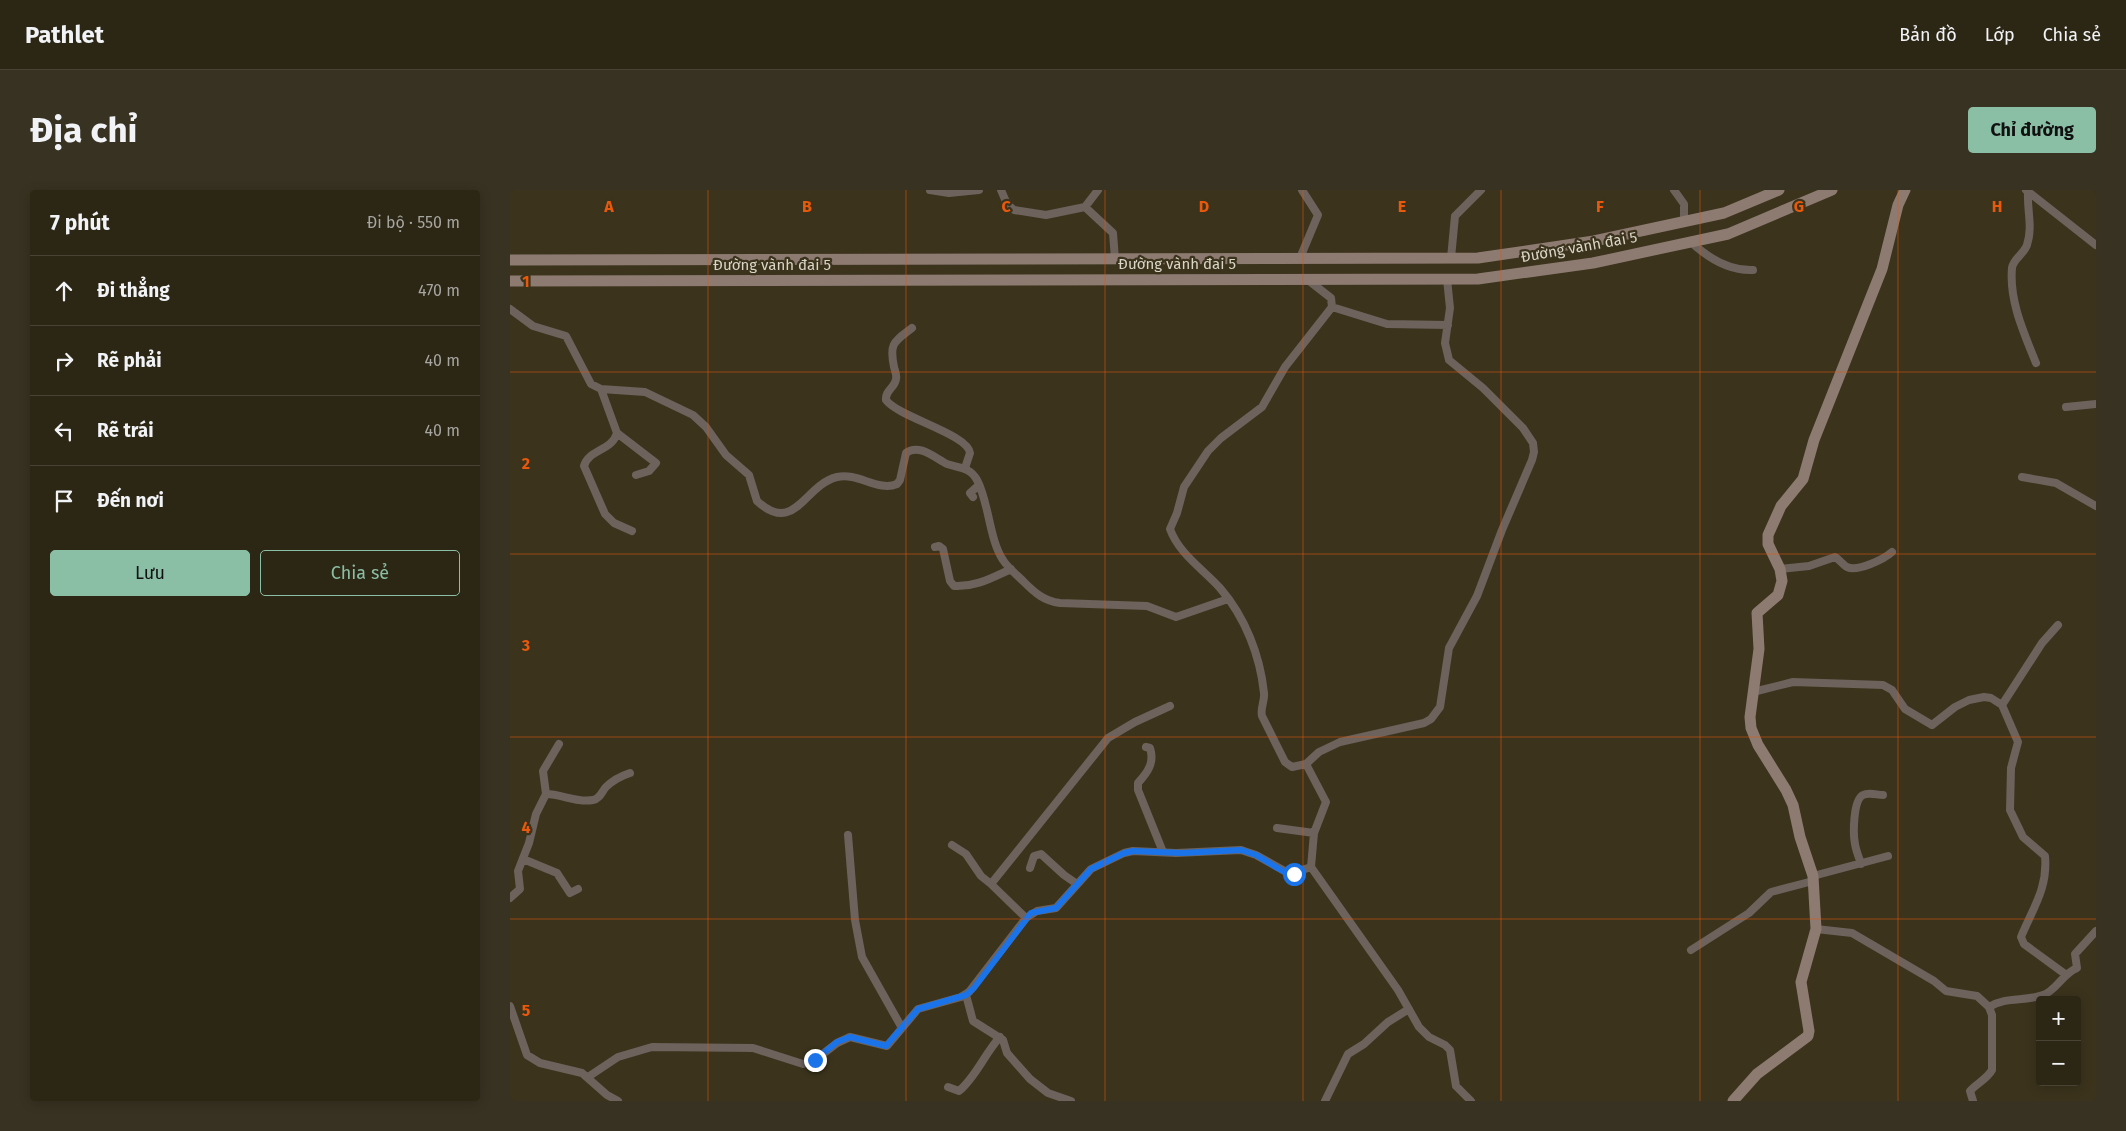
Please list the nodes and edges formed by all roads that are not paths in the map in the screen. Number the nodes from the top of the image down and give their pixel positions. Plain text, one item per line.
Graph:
1 (930, 190) edge
2 (979, 190) edge
3 (1001, 190) edge
4 (1098, 190) edge
5 (1302, 190) edge
6 (1481, 190) edge
7 (1674, 190) edge
8 (1779, 190) edge
9 (1832, 190) edge
10 (1905, 190) edge
11 (2027, 191) edge
12 (1085, 207) junction
13 (1684, 222) junction
14 (1691, 242) junction
15 (2096, 245) edge
16 (1300, 258) junction
17 (1451, 258) junction
18 (1115, 259) junction
19 (510, 260) edge
20 (1753, 270) dead end
21 (1307, 279) junction
22 (1447, 279) junction
23 (510, 281) edge
24 (1332, 307) junction
25 (510, 309) edge
26 (1448, 325) junction
27 (912, 328) dead end
28 (2036, 363) dead end
29 (601, 389) junction
30 (2096, 404) edge
31 (2066, 407) dead end
32 (617, 433) junction
33 (965, 468) junction
34 (636, 475) dead end
35 (2022, 477) dead end
36 (979, 485) junction
37 (973, 497) dead end
38 (2096, 506) edge
39 (632, 530) dead end
40 (935, 547) dead end
41 (1892, 552) dead end
42 (1010, 569) junction
43 (1780, 569) junction
44 (1228, 599) junction
45 (2058, 624) dead end
46 (1753, 692) junction
47 (2002, 705) junction
48 (1170, 706) dead end
49 (559, 744) dead end
50 (1146, 746) dead end
51 (1306, 764) junction
52 (630, 774) dead end
53 (546, 794) junction
54 (1883, 796) dead end
55 (1277, 828) dead end
56 (1314, 833) junction
57 (848, 835) dead end
58 (952, 845) dead end
59 (1163, 852) junction
60 (1888, 856) dead end
61 (524, 858) junction
62 (1861, 864) junction
63 (1311, 867) junction
64 (1030, 868) dead end
65 (1813, 879) junction
66 (991, 884) junction
67 (1077, 884) junction
68 (578, 890) dead end
69 (510, 898) edge
70 (1026, 918) junction
71 (1816, 929) junction
72 (2096, 931) edge
73 (1691, 950) dead end
74 (2065, 974) junction
75 (966, 995) junction
76 (510, 1006) edge
77 (1989, 1007) junction
78 (1409, 1009) junction
79 (902, 1028) junction
80 (1000, 1037) junction
81 (588, 1078) junction
82 (948, 1087) dead end
83 (618, 1101) edge
84 (1071, 1101) edge
85 (1325, 1101) edge
86 (1471, 1101) edge
87 (1733, 1101) edge
88 (1973, 1101) edge

1 - 2 street
3 - 12 street
4 - 12 street
5 - 16 street
6 - 17 street
7 - 13 street
8 - 13 main road, Đường vành đai 5
9 - 14 main road, Đường vành đai 5
10 - 43 main road
11 - 15 street
11 - 28 street
12 - 18 street
13 - 17 main road, Đường vành đai 5
14 - 20 street
14 - 22 main road, Đường vành đai 5
16 - 17 main road, Đường vành đai 5
16 - 18 main road, Đường vành đai 5
18 - 19 main road, Đường vành đai 5
21 - 22 main road, Đường vành đai 5
21 - 23 main road, Đường vành đai 5
21 - 24 street
22 - 26 street
24 - 26 street
24 - 44 street
25 - 29 street
26 - 51 street
27 - 33 street
29 - 32 street
29 - 33 street
30 - 31 street
32 - 34 street
32 - 39 street
33 - 36 street
35 - 38 street
36 - 37 street
36 - 42 street
40 - 42 street
41 - 43 street
42 - 44 street
43 - 46 main road
44 - 51 street
45 - 47 street
46 - 47 street
46 - 65 main road
47 - 74 street
48 - 66 street
49 - 53 street
50 - 59 street
51 - 56 street
52 - 53 street
53 - 61 street
54 - 62 street
55 - 56 street
56 - 63 street
57 - 79 street
58 - 66 street
59 - 63 street
59 - 67 street
60 - 62 street
61 - 68 street
61 - 69 street
62 - 65 street
63 - 78 street
64 - 67 street
65 - 71 main road
65 - 73 street
66 - 70 street
67 - 70 street
70 - 75 street
71 - 77 street
71 - 87 main road
72 - 74 street
74 - 77 street
75 - 79 street
75 - 80 street
76 - 81 street
77 - 88 street
78 - 85 street
78 - 86 street
79 - 81 street
80 - 82 street
80 - 84 street
81 - 83 street

